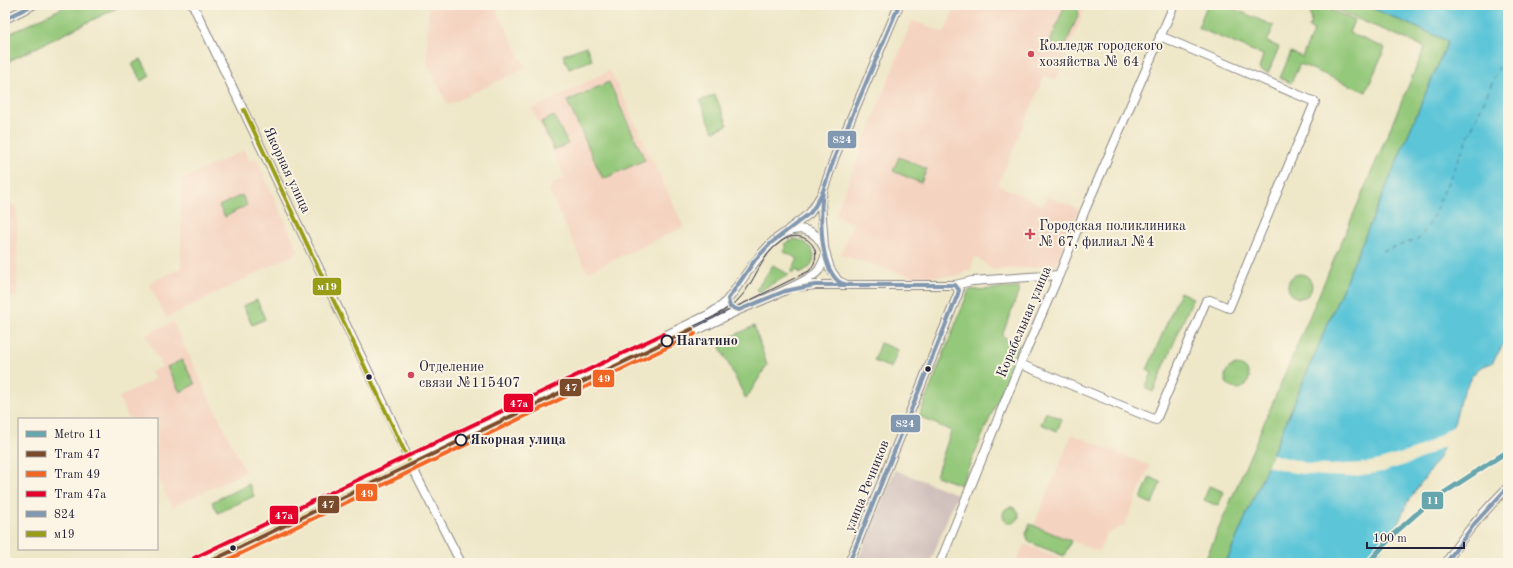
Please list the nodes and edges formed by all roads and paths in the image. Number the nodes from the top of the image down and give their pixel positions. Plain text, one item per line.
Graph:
1 (33, 5) edge
2 (193, 5) edge
3 (899, 5) edge
4 (1174, 5) edge
5 (5, 19) edge
6 (1160, 36) junction
7 (823, 191) junction
8 (784, 233) junction
9 (825, 251) junction
10 (1059, 274) junction
11 (847, 285) junction
12 (955, 285) junction
13 (782, 291) junction
14 (728, 299) junction
15 (739, 310) junction
16 (1020, 364) junction
17 (408, 459) junction
18 (413, 467) junction
19 (1508, 487) edge
20 (191, 563) edge
21 (213, 563) edge
22 (461, 563) edge
23 (849, 563) edge
24 (940, 563) edge
25 (1446, 563) edge

1 - 5 street
2 - 17 street, Якорная улица
3 - 7 street
4 - 6 street, Корабельная улица
6 - 10 street, Корабельная улица
6 - 16 street
7 - 8 street
7 - 9 street
8 - 9 street
8 - 14 street
9 - 11 street
9 - 13 street
10 - 12 street
10 - 16 street, Корабельная улица
11 - 12 street
11 - 13 street
12 - 23 street, улица Речников
13 - 15 street
14 - 15 street
14 - 17 street
15 - 18 street
16 - 24 street, Корабельная улица
17 - 18 street, Якорная улица
17 - 20 street
18 - 21 street
18 - 22 street, Якорная улица
19 - 25 street

